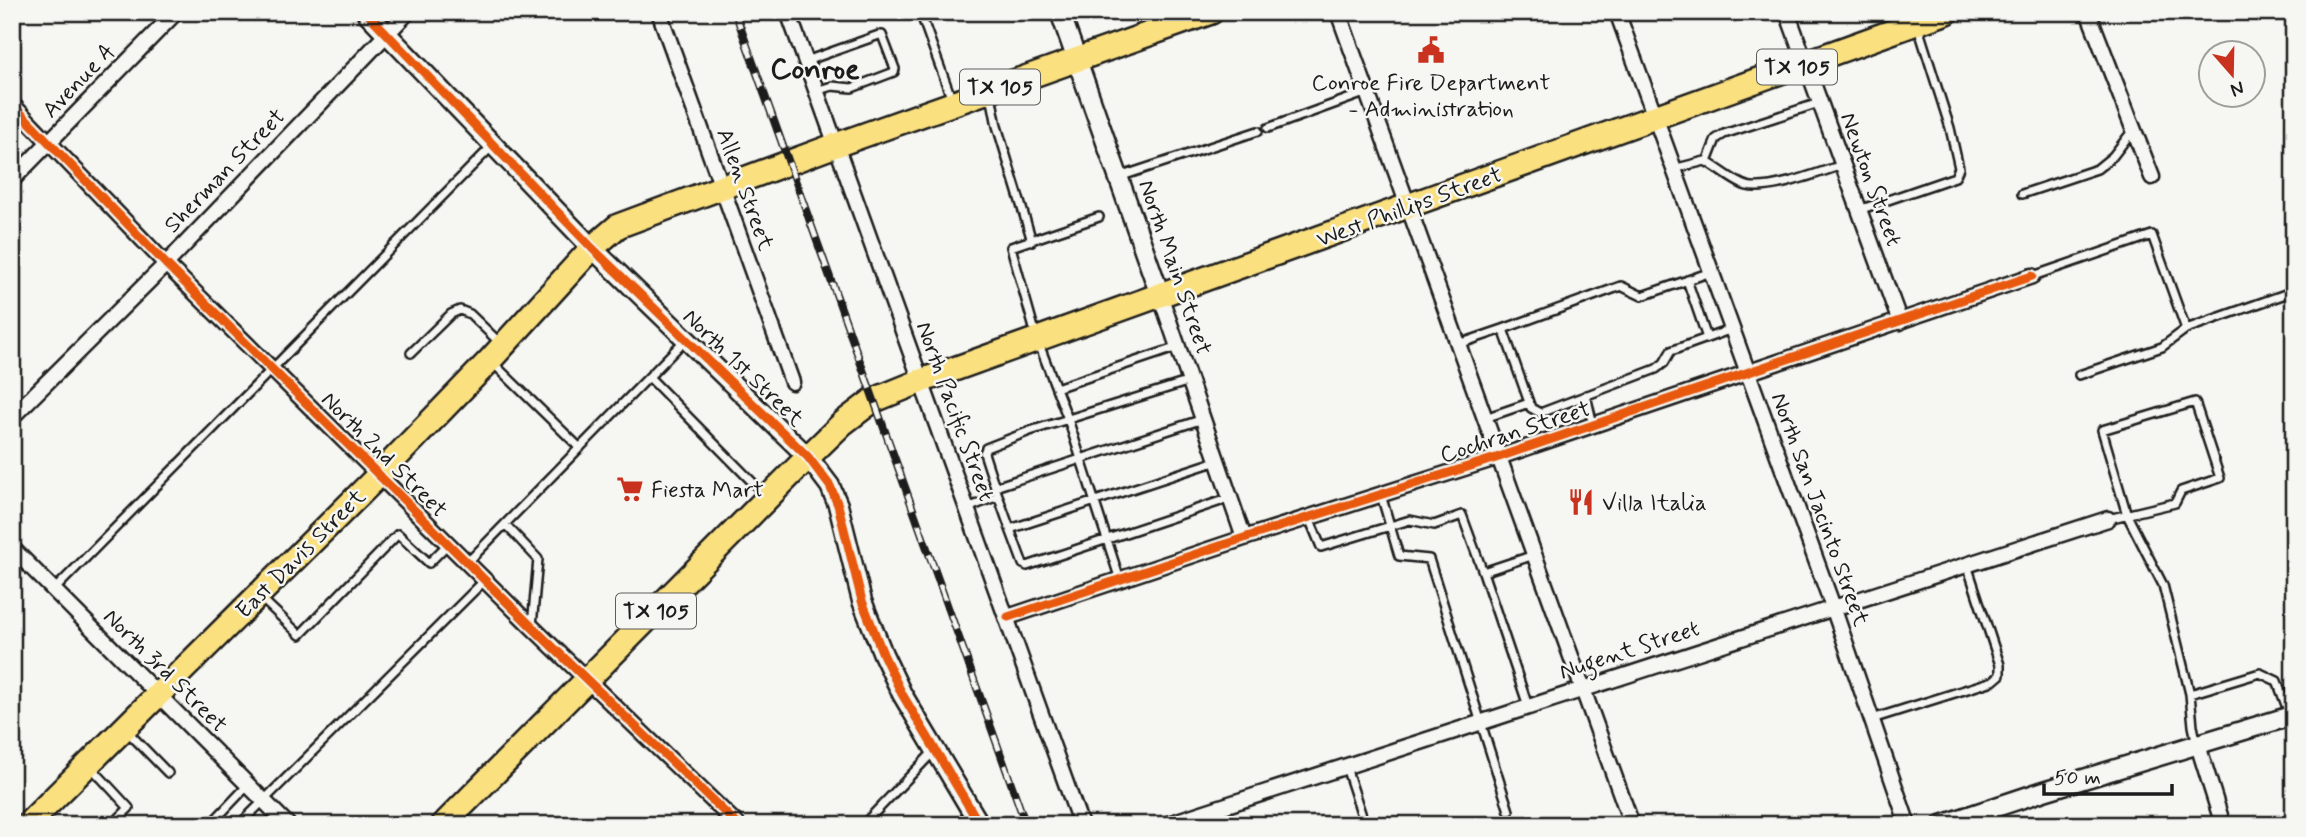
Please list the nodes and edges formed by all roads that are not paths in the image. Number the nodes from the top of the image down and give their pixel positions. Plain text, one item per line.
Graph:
1 (176, 12) edge
2 (366, 12) edge
3 (408, 12) edge
4 (659, 12) edge
5 (788, 12) edge
6 (920, 12) edge
7 (1060, 12) edge
8 (1211, 12) edge
9 (1338, 12) edge
10 (1617, 12) edge
11 (1787, 12) edge
12 (2088, 12) edge
13 (1941, 13) edge
14 (1917, 23) junction
15 (387, 34) junction
16 (1077, 60) junction
17 (806, 61) junction
18 (1805, 64) junction
19 (816, 91) junction
20 (990, 91) junction
21 (1367, 92) junction
22 (1819, 103) junction
23 (12, 104) edge
24 (953, 104) junction
25 (1655, 118) junction
26 (1268, 128) dead end
27 (2133, 129) junction
28 (1258, 131) dead end
29 (50, 142) junction
30 (494, 144) junction
31 (836, 145) junction
32 (1707, 162) junction
33 (1842, 165) junction
34 (1674, 169) junction
35 (1118, 177) junction
36 (2152, 177) dead end
37 (12, 180) edge
38 (721, 188) junction
39 (2022, 194) dead end
40 (1409, 206) junction
41 (1859, 210) junction
42 (1099, 218) dead end
43 (1032, 241) junction
44 (592, 247) junction
45 (166, 264) junction
46 (1711, 272) junction
47 (2032, 276) joint
48 (1687, 280) junction
49 (2294, 291) edge
50 (1160, 295) junction
51 (1900, 322) junction
52 (1503, 328) junction
53 (1732, 329) junction
54 (2186, 329) junction
55 (1707, 338) junction
56 (687, 339) junction
57 (1037, 339) junction
58 (1459, 344) junction
59 (1178, 347) junction
60 (411, 353) dead end
61 (496, 353) junction
62 (271, 368) junction
63 (1748, 374) junction
64 (2079, 375) dead end
65 (649, 377) junction
66 (921, 381) junction
67 (1190, 381) junction
68 (792, 382) dead end
69 (1056, 388) junction
70 (1586, 396) junction
71 (1529, 403) junction
72 (12, 417) edge
73 (1485, 418) junction
74 (1068, 419) junction
75 (1203, 419) junction
76 (1593, 426) junction
77 (580, 448) junction
78 (808, 457) junction
79 (1499, 457) junction
80 (1081, 459) junction
81 (1217, 461) junction
82 (379, 475) junction
83 (995, 487) junction
84 (1381, 495) junction
85 (998, 496) junction
86 (768, 498) junction
87 (1230, 498) junction
88 (1093, 500) junction
89 (968, 508) junction
90 (2127, 515) junction
91 (1309, 518) junction
92 (2108, 519) joint
93 (505, 524) junction
94 (1391, 527) junction
95 (1010, 529) junction
96 (1244, 538) junction
97 (1106, 539) junction
98 (448, 544) junction
99 (12, 548) edge
100 (1535, 555) junction
101 (467, 563) junction
102 (1967, 564) junction
103 (1483, 572) junction
104 (485, 580) junction
105 (1120, 580) junction
106 (54, 590) junction
107 (258, 595) junction
108 (1832, 607) junction
109 (1008, 617) junction
110 (532, 627) junction
111 (588, 681) junction
112 (1583, 688) junction
113 (158, 694) junction
114 (2190, 694) junction
115 (1528, 706) junction
116 (2292, 716) edge
117 (1872, 719) junction
118 (1481, 721) junction
119 (124, 728) junction
120 (2198, 745) junction
121 (936, 750) junction
122 (88, 764) junction
123 (1346, 766) junction
124 (167, 773) dead end
125 (248, 785) junction
126 (263, 800) junction
127 (1509, 811) dead end
128 (27, 825) edge
129 (113, 825) edge
130 (210, 825) edge
131 (239, 825) edge
132 (288, 825) edge
133 (443, 825) edge
134 (738, 825) edge
135 (863, 825) edge
136 (981, 825) edge
137 (1081, 825) edge
138 (1165, 825) edge
139 (1365, 825) edge
140 (1632, 825) edge
141 (1908, 825) edge
142 (1942, 825) edge
143 (2223, 825) edge

1 - 29 street, Avenue A
2 - 15 street, North 1st Street
3 - 15 street, Sherman Street
4 - 38 street, Allen Street
5 - 17 street, North Pacific Street
6 - 24 lane
7 - 16 street, North Main Street
8 - 16 main road, TX 105
9 - 21 street
10 - 25 street, North San Jacinto Street
11 - 18 street, Newton Street
12 - 27 street
13 - 14 main road, West Phillips Street / TX 105
14 - 18 main road, West Phillips Street / TX 105
14 - 41 lane
15 - 30 street, North 1st Street
15 - 45 street, Sherman Street
16 - 20 main road, TX 105
16 - 35 street, North Main Street
17 - 19 street, North Pacific Street
17 - 19 lane
18 - 22 street, Newton Street
18 - 25 main road, West Phillips Street / TX 105
19 - 31 street, North Pacific Street
20 - 24 main road, TX 105
20 - 43 lane
21 - 26 lane
21 - 40 street
22 - 32 lane
22 - 33 street, Newton Street
23 - 29 street, North 2nd Street
24 - 31 main road, TX 105
25 - 34 street, North San Jacinto Street
25 - 40 main road, West Phillips Street / TX 105
27 - 36 street
27 - 39 lane
28 - 35 lane
29 - 37 street, Avenue A
29 - 45 street, North 2nd Street
30 - 44 street, North 1st Street
30 - 62 lane
31 - 38 main road, East Davis Street / TX 105
31 - 66 street, North Pacific Street
32 - 33 lane
32 - 34 lane
33 - 41 street, Newton Street
34 - 46 street, North San Jacinto Street
35 - 50 street, North Main Street
38 - 44 main road, East Davis Street / TX 105
38 - 68 street, Allen Street
40 - 50 main road, West Phillips Street / TX 105
40 - 58 street
41 - 51 street, Newton Street
42 - 43 lane
43 - 57 lane
44 - 56 street, North 1st Street
44 - 61 main road, East Davis Street / TX 105
45 - 62 street, North 2nd Street
45 - 72 street, Sherman Street
46 - 48 lane
46 - 53 street, North San Jacinto Street
47 - 51 street, Cochran Street
47 - 54 lane
48 - 52 lane
48 - 55 lane
49 - 54 lane
50 - 57 main road, West Phillips Street / TX 105
50 - 59 street, North Main Street
51 - 63 street, Cochran Street
52 - 58 lane
52 - 71 lane
53 - 55 lane
53 - 63 street, North San Jacinto Street
54 - 64 lane
55 - 70 lane
56 - 65 lane
56 - 78 street, North 1st Street
57 - 66 main road, West Phillips Street / TX 105
57 - 69 lane
58 - 73 street
59 - 67 street, North Main Street
59 - 69 lane
60 - 61 lane
61 - 77 lane
61 - 82 main road, East Davis Street / TX 105
62 - 82 street, North 2nd Street
62 - 106 lane
63 - 76 street, Cochran Street
63 - 108 street, North San Jacinto Street
65 - 77 lane
65 - 86 lane
66 - 78 main road, West Phillips Street / TX 105
66 - 89 street, North Pacific Street
67 - 74 lane
67 - 75 street, North Main Street
69 - 74 lane
70 - 71 lane
70 - 76 lane
71 - 73 lane
73 - 79 street
74 - 80 lane
74 - 83 lane
75 - 80 lane
75 - 81 street, North Main Street
76 - 79 street, Cochran Street
77 - 93 lane
78 - 86 main road, TX 105
78 - 121 street, North 1st Street
79 - 84 street, Cochran Street
79 - 100 street
80 - 83 lane
80 - 88 lane
81 - 87 street, North Main Street
81 - 88 lane
82 - 98 street, North 2nd Street
82 - 107 main road, East Davis Street / TX 105
83 - 85 lane
84 - 91 street, Cochran Street
84 - 94 lane
85 - 89 lane
85 - 95 lane
86 - 111 main road, TX 105
87 - 96 street, North Main Street
87 - 97 lane
88 - 95 lane
88 - 97 lane
89 - 109 street, North Pacific Street
90 - 90 lane
90 - 92 lane
90 - 114 lane
91 - 94 lane
91 - 96 street, Cochran Street
92 - 102 street, Nugent Street
93 - 101 lane
93 - 110 lane
94 - 103 lane
94 - 118 lane
95 - 97 lane
96 - 105 street, Cochran Street
97 - 105 lane
98 - 101 street, North 2nd Street
98 - 107 lane
99 - 106 street, North 3rd Street
100 - 103 lane
100 - 112 street
101 - 104 street, North 2nd Street
102 - 108 street, Nugent Street
102 - 117 lane
103 - 115 lane
104 - 110 street, North 2nd Street
104 - 126 lane
105 - 109 street, Cochran Street
106 - 113 street, North 3rd Street
107 - 113 main road, East Davis Street / TX 105
108 - 112 street, Nugent Street
108 - 117 street, North San Jacinto Street
109 - 137 street, North Pacific Street
110 - 111 street, North 2nd Street
111 - 133 main road, TX 105
111 - 134 street, North 2nd Street
112 - 115 street, Nugent Street
112 - 140 street
113 - 119 main road, East Davis Street / TX 105
113 - 125 street, North 3rd Street
114 - 116 lane
114 - 120 lane
115 - 118 street, Nugent Street
116 - 120 street
117 - 141 street, North San Jacinto Street
118 - 123 street, Nugent Street
118 - 127 lane
119 - 122 main road, East Davis Street / TX 105
119 - 124 lane
120 - 142 street
120 - 143 street
121 - 135 lane
121 - 136 street, North 1st Street
122 - 128 main road, East Davis Street / TX 105
122 - 129 lane
123 - 138 street, Nugent Street
123 - 139 lane
125 - 126 street, North 3rd Street
125 - 130 lane
126 - 131 lane
126 - 132 street, North 3rd Street

